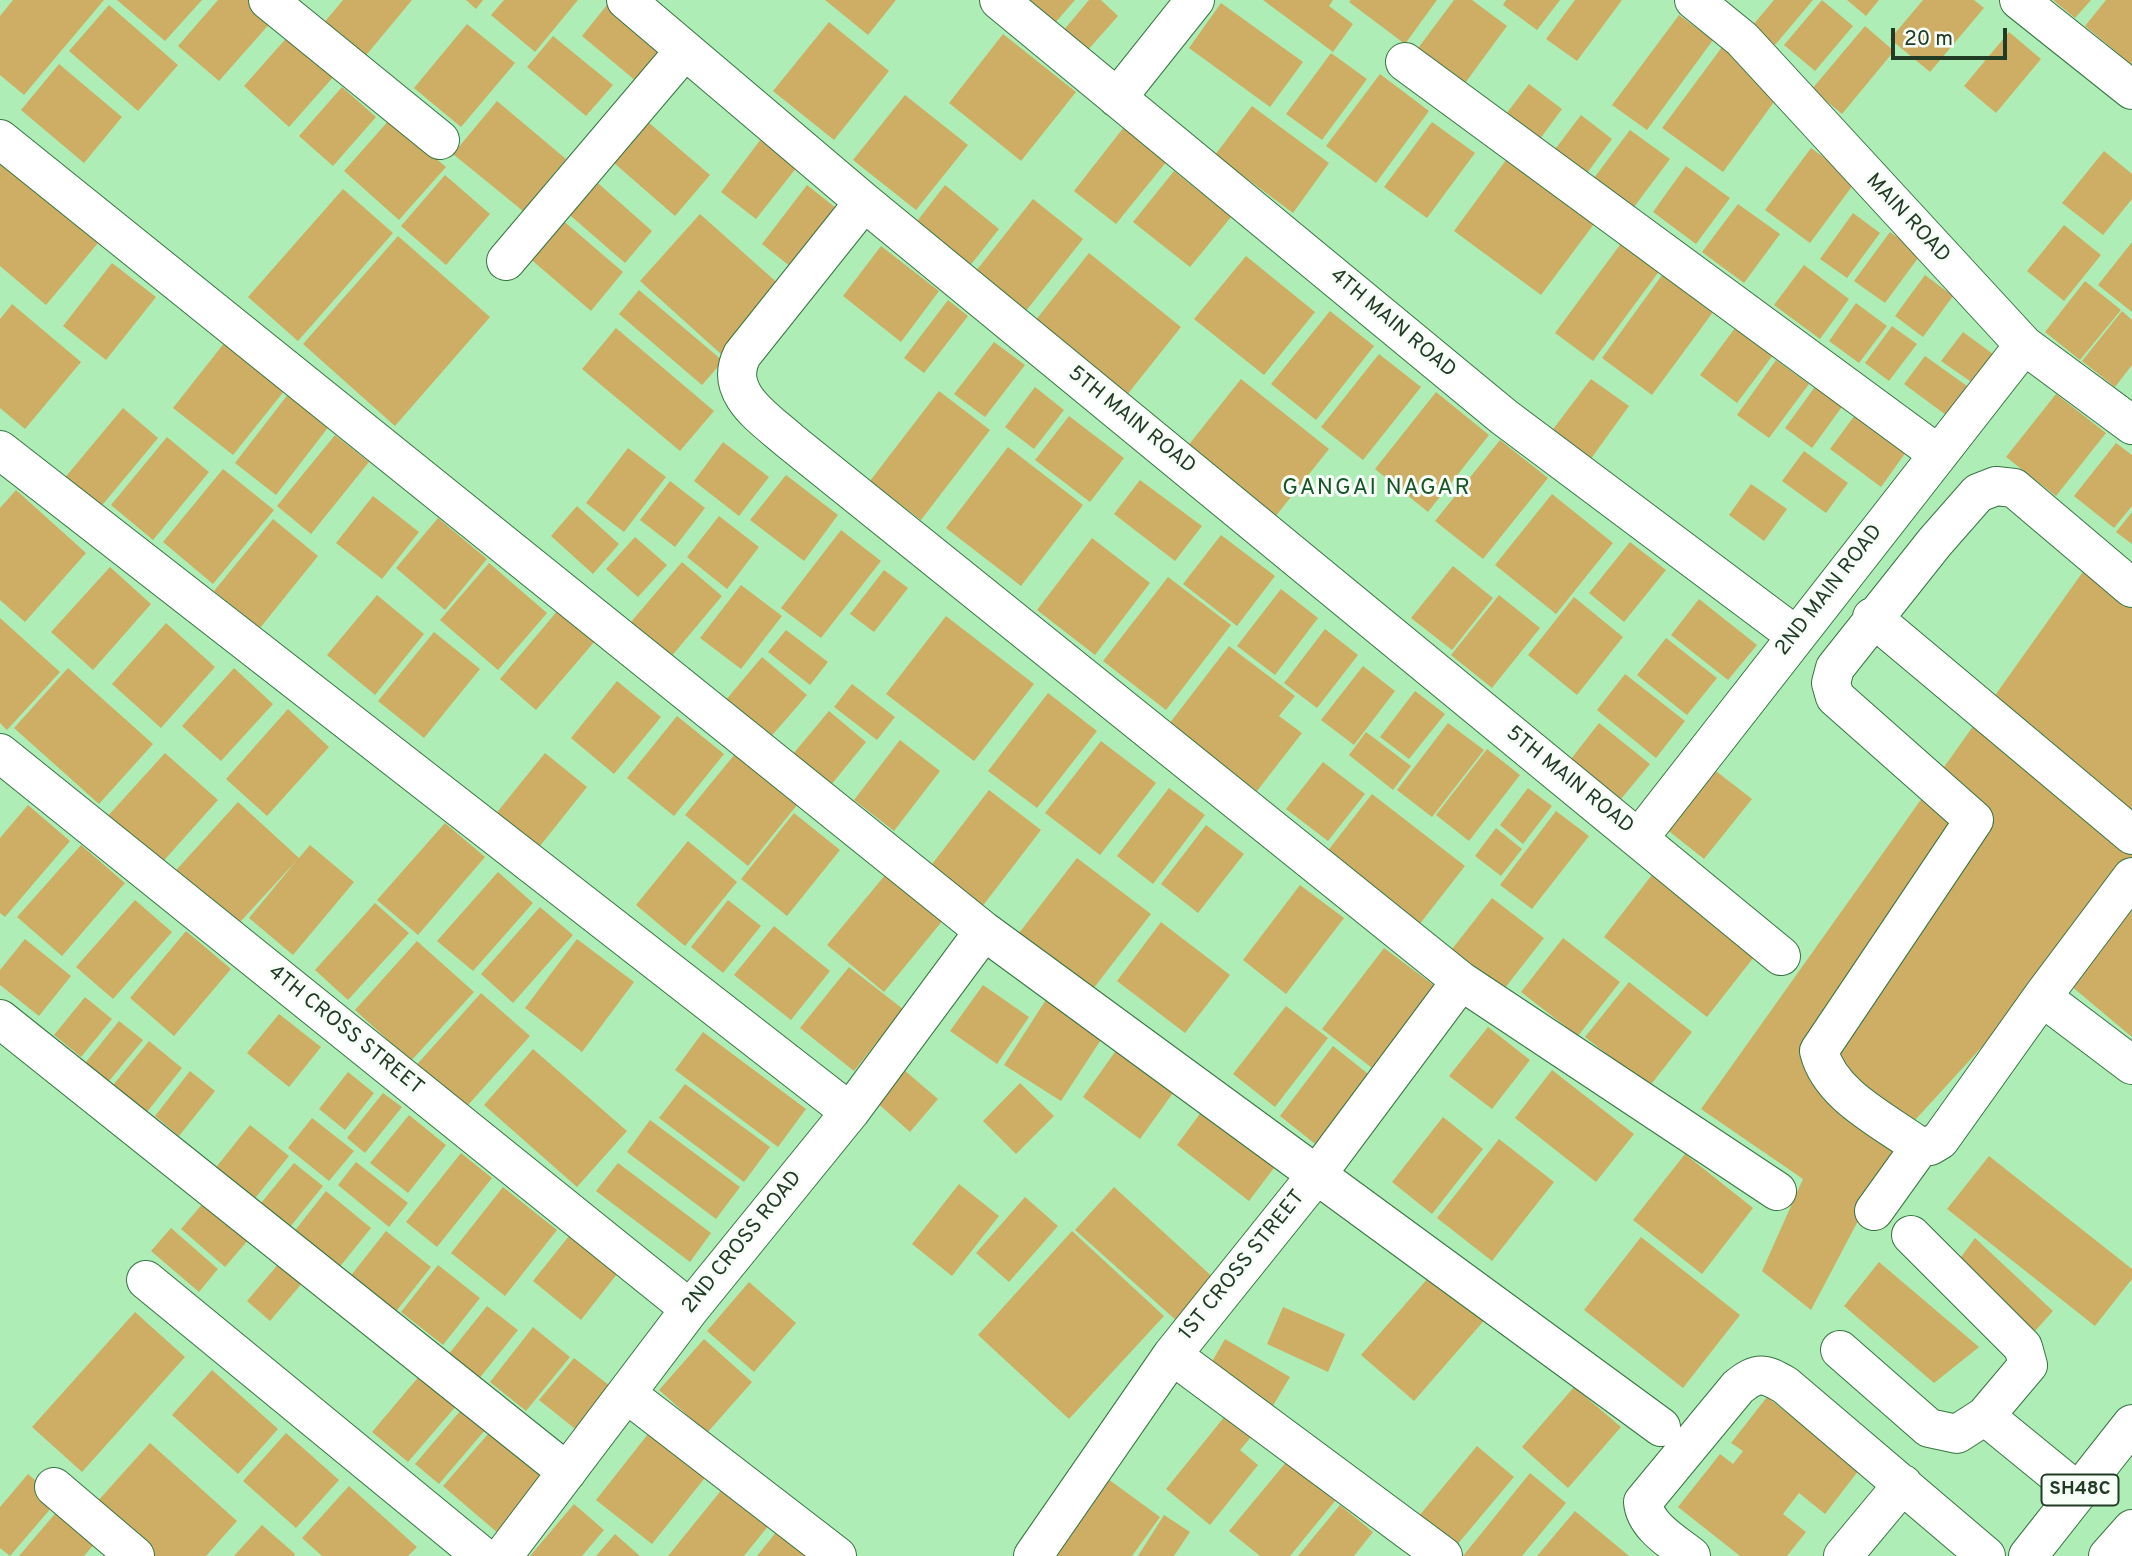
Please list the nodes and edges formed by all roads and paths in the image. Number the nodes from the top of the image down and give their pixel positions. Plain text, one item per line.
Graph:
1 (268, 0) edge
2 (626, 0) edge
3 (999, 0) edge
4 (1195, 0) edge
5 (1694, 0) edge
6 (2019, 0) edge
7 (685, 50) junction
8 (1405, 62) dead end
9 (2132, 90) edge
10 (1117, 97) junction
11 (0, 139) edge
12 (440, 140) dead end
13 (864, 202) junction
14 (506, 261) dead end
15 (2024, 345) junction
16 (2126, 409) edge
17 (0, 450) edge
18 (1938, 454) junction
19 (2132, 588) edge
20 (1872, 617) junction
21 (1795, 635) junction
22 (0, 753) edge
23 (2132, 835) edge
24 (1639, 838) junction
25 (2132, 877) edge
26 (984, 932) junction
27 (1781, 956) dead end
28 (1461, 981) junction
29 (2042, 997) junction
30 (0, 1019) edge
31 (2132, 1065) edge
32 (850, 1112) junction
33 (1920, 1147) junction
34 (1318, 1173) junction
35 (1777, 1191) dead end
36 (1874, 1211) dead end
37 (1911, 1235) dead end
38 (146, 1280) dead end
39 (690, 1308) junction
40 (1840, 1350) dead end
41 (1172, 1355) junction
42 (627, 1394) junction
43 (1985, 1416) junction
44 (2132, 1424) edge
45 (1661, 1427) dead end
46 (567, 1472) junction
47 (1903, 1484) junction
48 (54, 1487) dead end
49 (2078, 1492) junction
50 (2132, 1529) edge
51 (135, 1556) edge
52 (482, 1556) edge
53 (503, 1556) edge
54 (837, 1556) edge
55 (1032, 1556) edge
56 (1443, 1556) edge
57 (1691, 1556) edge
58 (1843, 1556) edge
59 (1986, 1556) edge
60 (2028, 1556) edge
61 (2108, 1556) edge

1 - 12 street
2 - 7 street, 5TH MAIN ROAD
3 - 10 street, 4TH MAIN ROAD
4 - 10 street
5 - 15 street, MAIN ROAD
6 - 9 street
7 - 13 street, 5TH MAIN ROAD
7 - 14 street
8 - 18 street
10 - 21 street, 4TH MAIN ROAD
11 - 26 street
13 - 24 street, 5TH MAIN ROAD
13 - 28 street
15 - 16 street, MAIN ROAD
15 - 18 street, 2ND MAIN ROAD
17 - 32 street
18 - 21 street, 2ND MAIN ROAD
19 - 20 street
20 - 23 street
20 - 33 street
21 - 24 street, 2ND MAIN ROAD
22 - 39 street, 4TH CROSS STREET
24 - 27 street, 5TH MAIN ROAD
25 - 29 street
26 - 32 street, 2ND CROSS ROAD
26 - 34 street
28 - 34 street, 1ST CROSS STREET
28 - 35 street
29 - 31 street
29 - 33 street
30 - 46 street
32 - 39 street, 2ND CROSS ROAD
33 - 36 street
34 - 41 street, 1ST CROSS STREET
34 - 45 street
37 - 43 street
38 - 52 street
39 - 42 street, 2ND CROSS ROAD
40 - 43 street
41 - 55 street, 1ST CROSS STREET
41 - 56 street
42 - 46 street, 2ND CROSS ROAD
42 - 54 street
43 - 49 street
44 - 49 street, SH48C
46 - 53 street, 2ND CROSS ROAD
47 - 57 street
47 - 58 street
47 - 59 street
48 - 51 street
49 - 60 street, SH48C
50 - 61 street, SH48C

